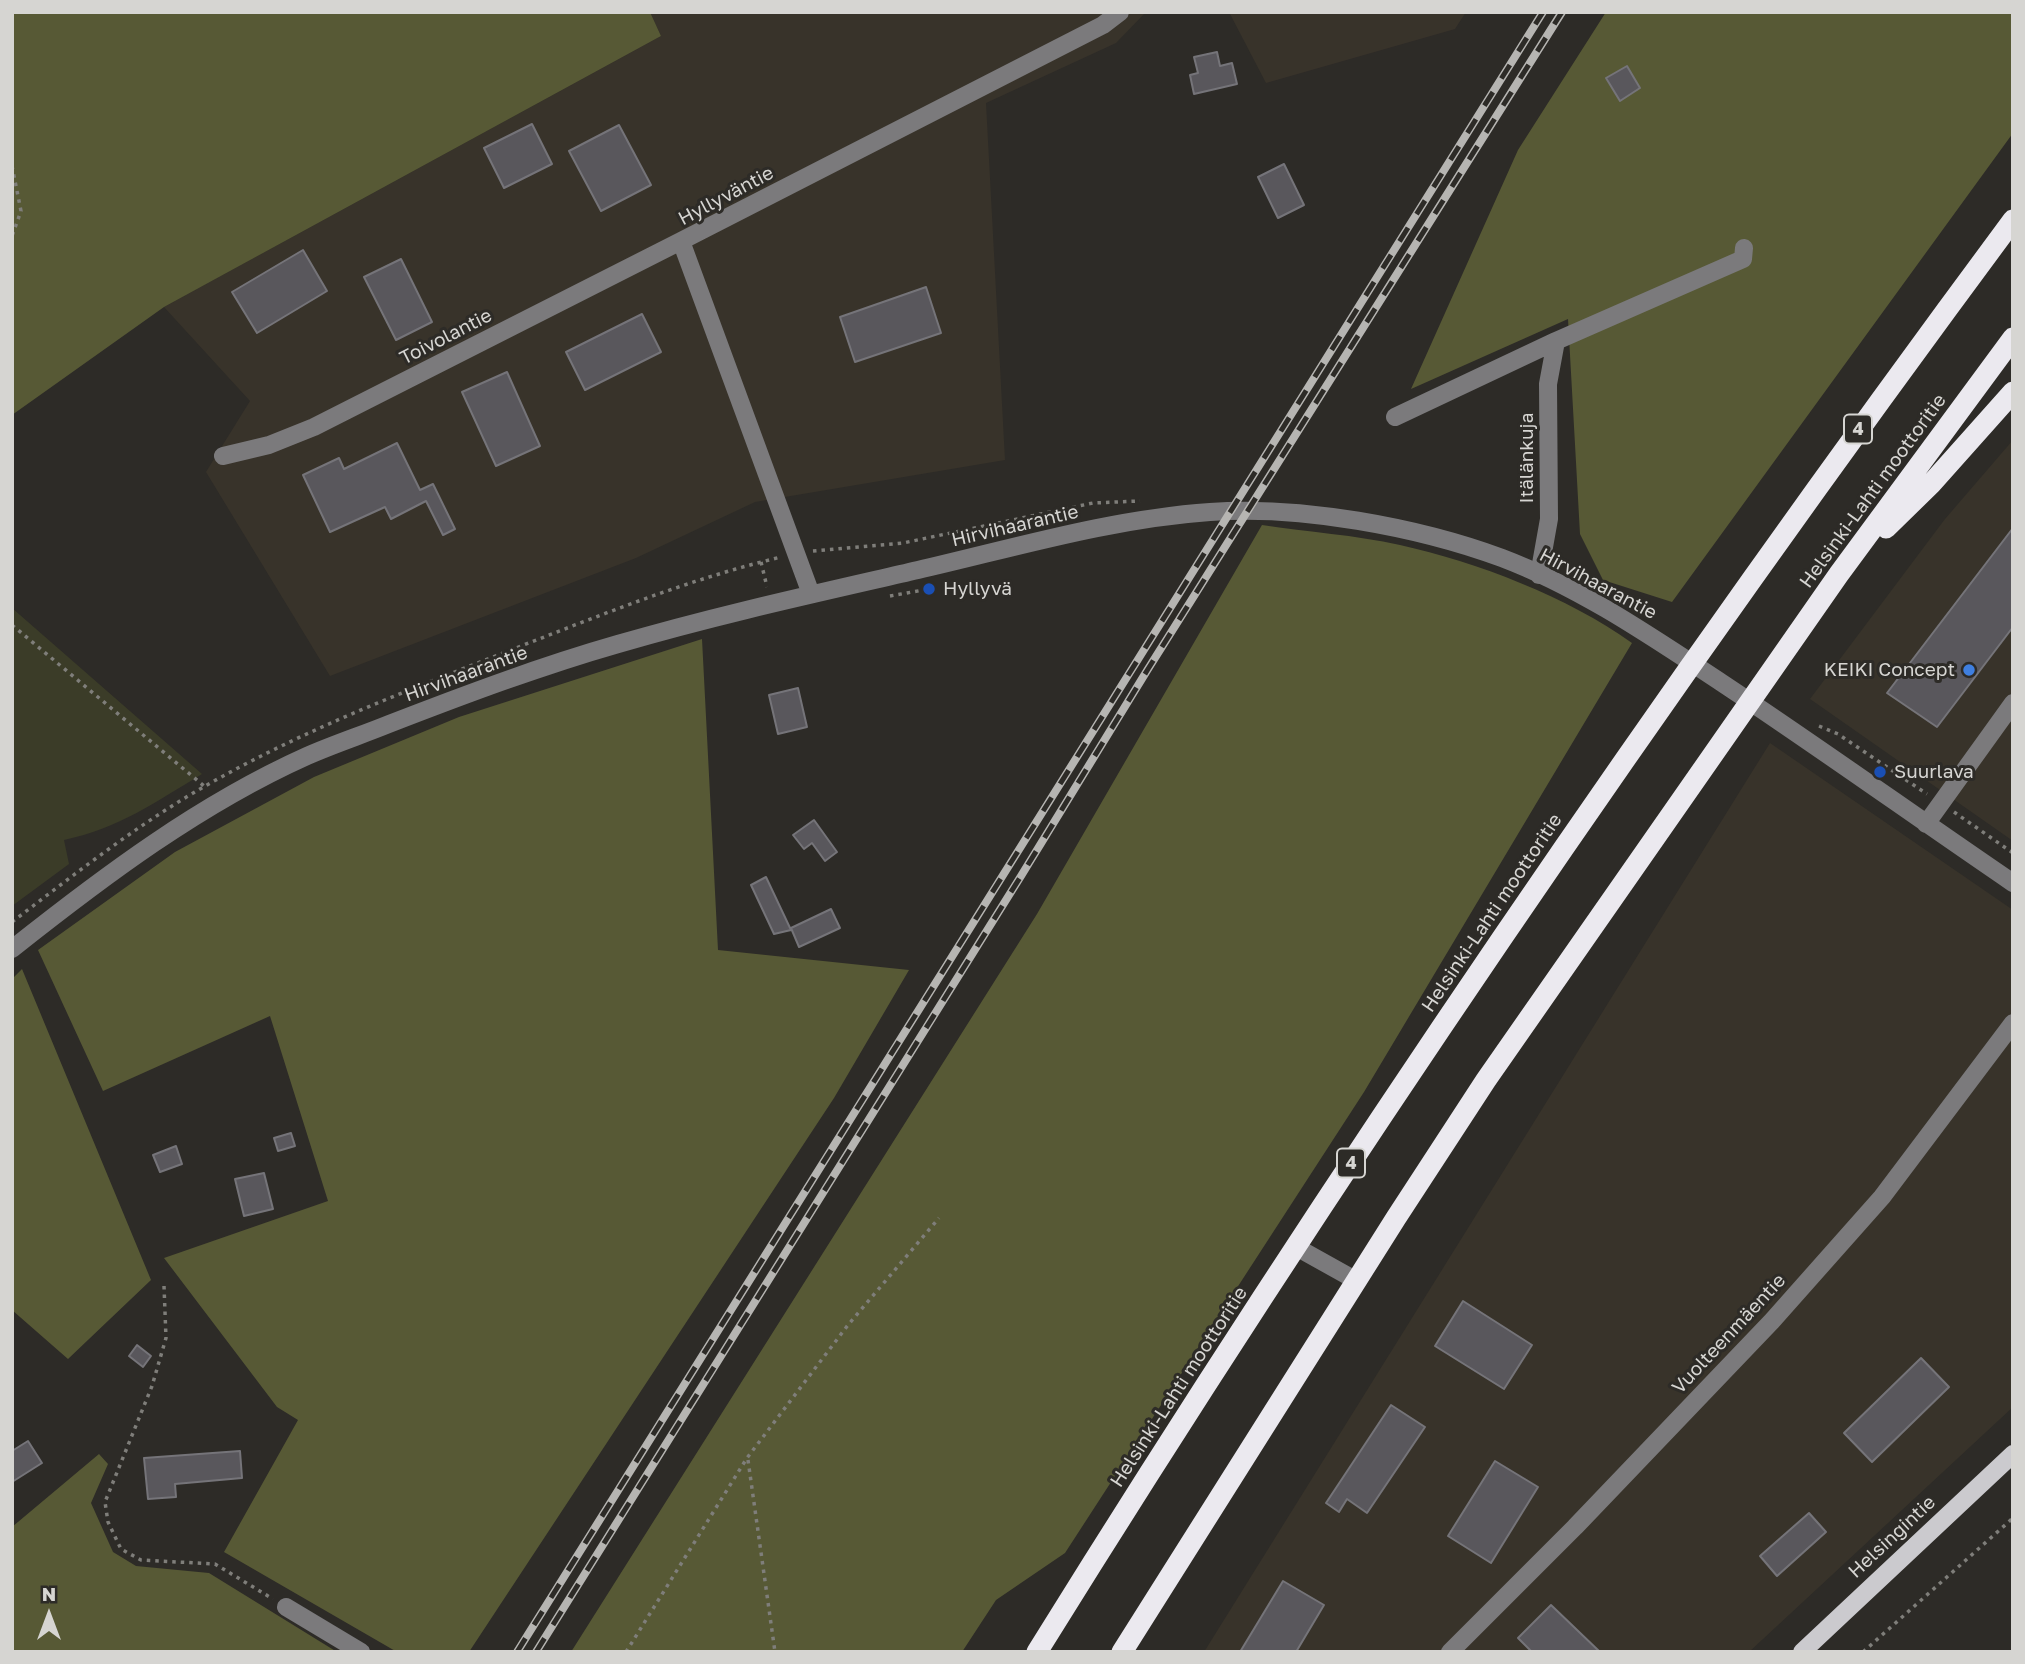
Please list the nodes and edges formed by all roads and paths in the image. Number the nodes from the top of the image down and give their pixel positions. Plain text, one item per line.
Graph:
1 (1120, 12) edge
2 (12, 166) edge
3 (2013, 220) edge
4 (12, 236) edge
5 (681, 241) junction
6 (1744, 247) dead end
7 (2013, 338) edge
8 (1556, 341) junction
9 (2013, 391) edge
10 (1395, 417) dead end
11 (223, 456) dead end
12 (1148, 501) dead end
13 (796, 554) junction
14 (1839, 574) junction
15 (1539, 575) junction
16 (811, 594) junction
17 (12, 625) edge
18 (2013, 702) edge
19 (1815, 724) dead end
20 (204, 786) junction
21 (222, 800) junction
22 (1941, 803) junction
23 (1926, 824) junction
24 (2013, 853) edge
25 (2013, 883) edge
26 (12, 922) edge
27 (12, 949) edge
28 (2013, 1023) edge
29 (939, 1218) dead end
30 (1296, 1247) junction
31 (1357, 1281) junction
32 (164, 1286) dead end
33 (2013, 1454) edge
34 (747, 1458) junction
35 (2013, 1518) edge
36 (286, 1607) joint
37 (361, 1652) edge
38 (626, 1652) edge
39 (775, 1652) edge
40 (1037, 1652) edge
41 (1122, 1652) edge
42 (1450, 1652) edge
43 (1802, 1652) edge
44 (1863, 1652) edge

1 - 5 street, Hyllyväntie
2 - 4 path
3 - 30 highway, Helsinki-Lahti moottoritie / 4
5 - 11 street, Toivolantie
5 - 13 street, Hyllyväntie
6 - 8 street
7 - 14 highway, Helsinki-Lahti moottoritie
8 - 10 street
8 - 15 street, Itälänkuja
9 - 14 highway
12 - 13 path
13 - 16 street, Hyllyväntie
13 - 20 path
14 - 31 highway, Helsinki-Lahti moottoritie
15 - 16 street, Hirvihaarantie
15 - 23 street, Hirvihaarantie
16 - 21 street, Hirvihaarantie
17 - 20 path
18 - 22 street
19 - 22 path
20 - 21 path
20 - 26 path
21 - 27 street, Hirvihaarantie
22 - 23 street
22 - 24 path
23 - 25 street, Hirvihaarantie
28 - 42 street, Vuolteenmäentie
29 - 34 path
30 - 31 street
30 - 40 highway, Helsinki-Lahti moottoritie / 4
31 - 41 highway, Helsinki-Lahti moottoritie
32 - 36 path
33 - 43 main road, Helsingintie
34 - 38 path
34 - 39 path
35 - 44 path
36 - 37 street

